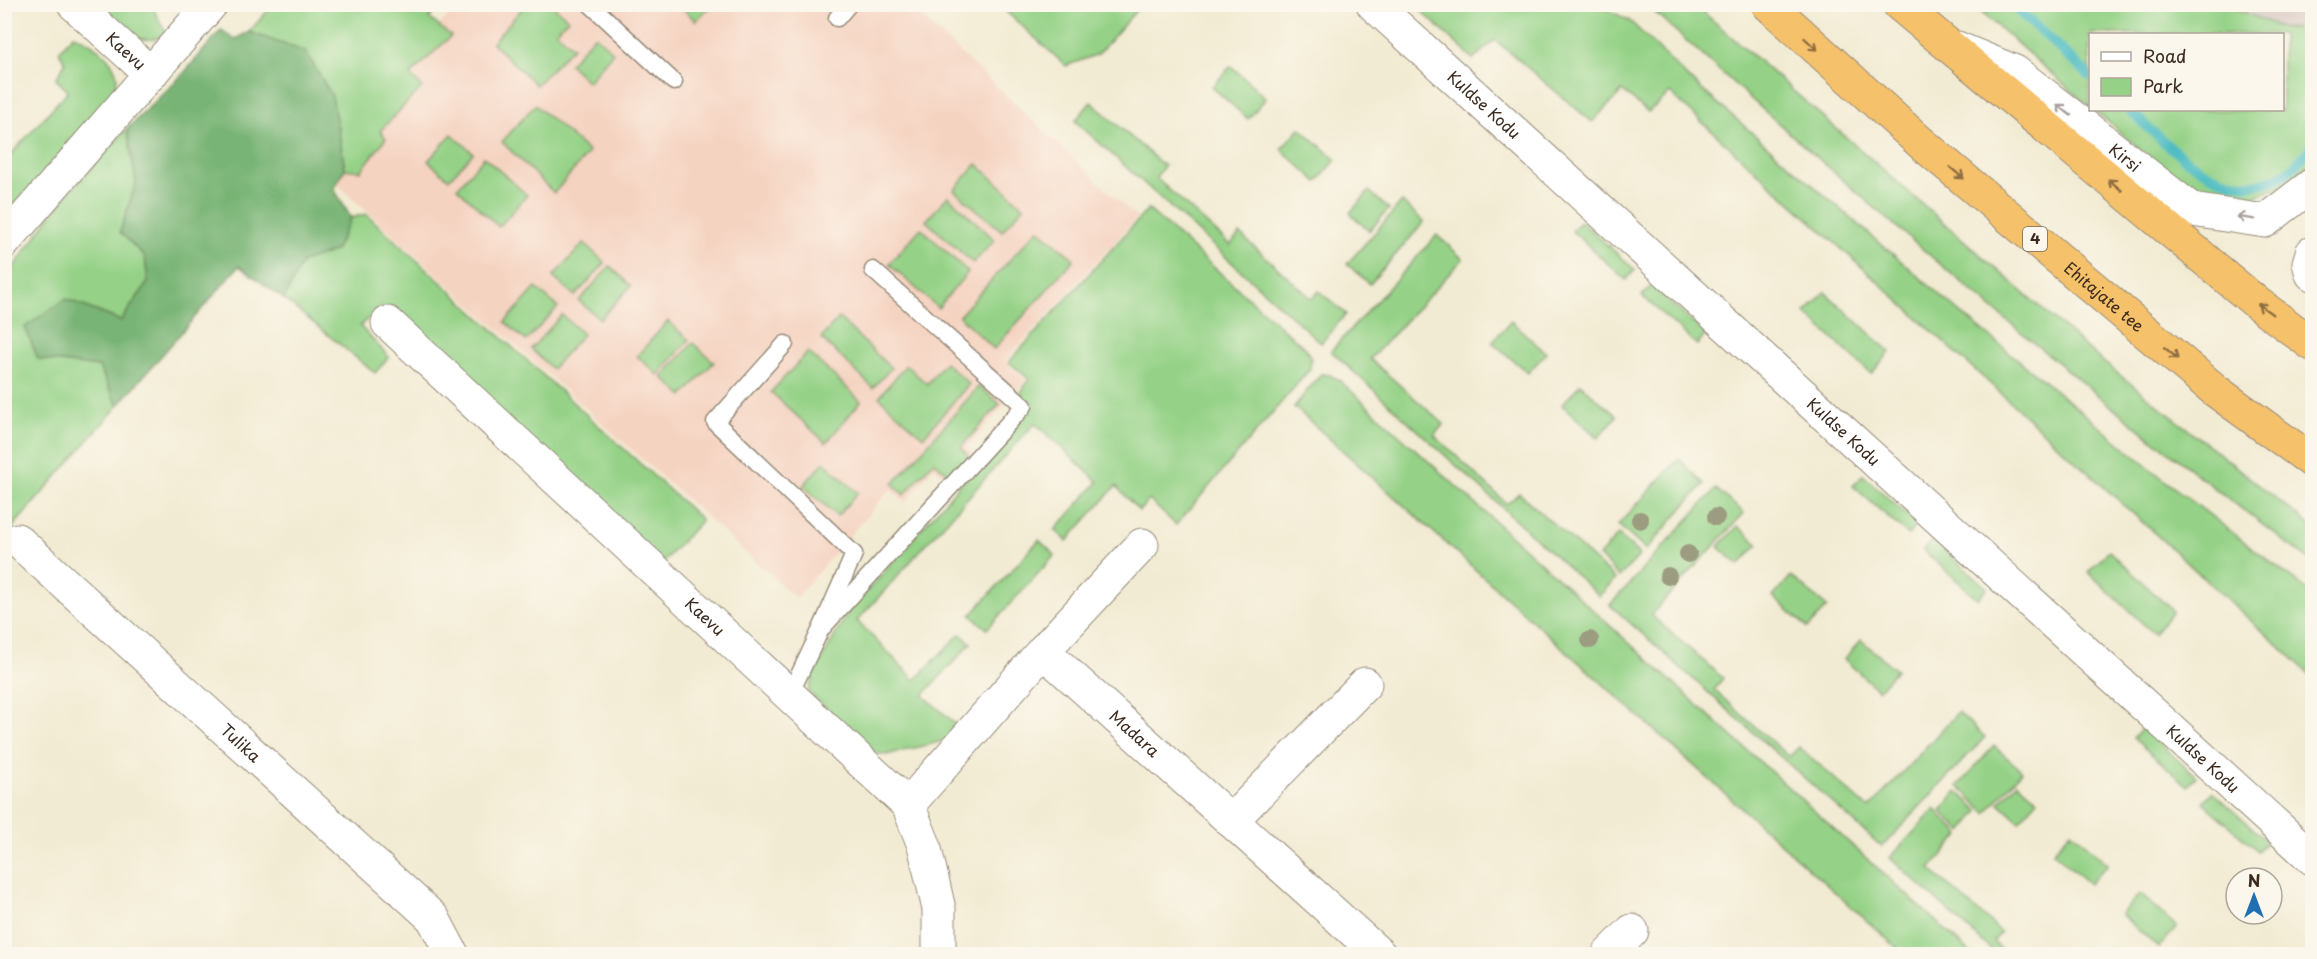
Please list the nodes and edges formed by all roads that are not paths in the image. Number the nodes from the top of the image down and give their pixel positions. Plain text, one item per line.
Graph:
1 (74, 4) edge
2 (211, 4) edge
3 (591, 4) edge
4 (849, 4) edge
5 (1373, 4) edge
6 (1768, 4) edge
7 (1899, 4) edge
8 (837, 18) dead end
9 (1943, 43) junction
10 (151, 74) junction
11 (674, 82) dead end
12 (2313, 185) edge
13 (4, 242) edge
14 (2313, 253) edge
15 (873, 270) dead end
16 (2313, 273) edge
17 (388, 322) dead end
18 (785, 344) dead end
19 (2313, 344) edge
20 (2313, 461) edge
21 (17, 540) dead end
22 (1142, 545) dead end
23 (821, 630) junction
24 (1043, 651) junction
25 (1365, 684) dead end
26 (789, 696) junction
27 (908, 805) junction
28 (1231, 821) junction
29 (2313, 858) edge
30 (1632, 931) dead end
31 (452, 954) edge
32 (939, 954) edge
33 (1378, 954) edge
34 (1609, 954) edge

1 - 10 street, Kaevu
2 - 10 street
3 - 11 lane
4 - 8 lane
5 - 29 street, Kuldse Kodu
6 -> 20 highway, Ehitajate tee / 4
7 - 9 highway
12 -> 9 street, Kirsi
19 -> 9 highway
10 - 13 street
14 - 16 street
15 - 23 lane
17 - 26 street, Kaevu
18 - 23 lane
21 - 31 street, Tulika
22 - 24 street
23 - 26 lane
24 - 27 street
24 - 28 street, Madara
25 - 28 street
26 - 27 street, Kaevu
27 - 32 street, Kaevu
28 - 33 street, Madara
30 - 34 street

